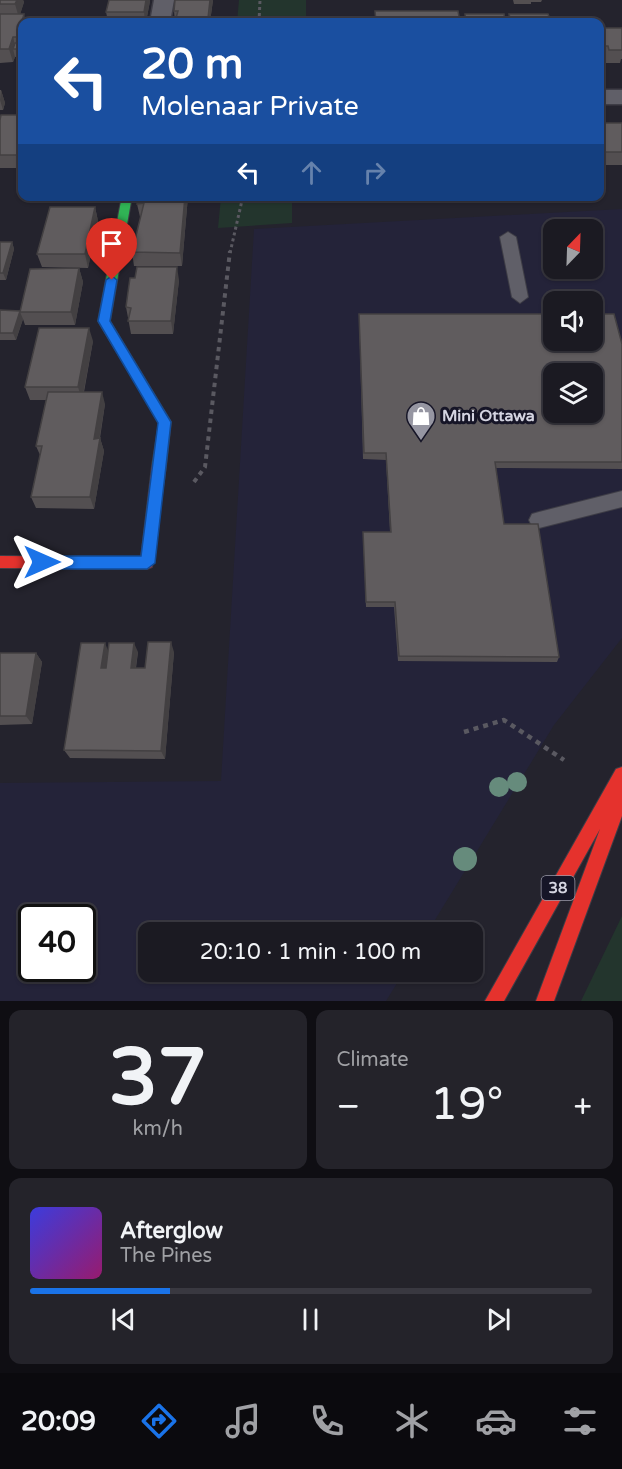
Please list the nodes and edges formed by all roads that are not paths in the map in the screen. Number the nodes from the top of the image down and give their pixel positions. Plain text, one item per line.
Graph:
1 (164, 1) edge
2 (161, 18) edge
3 (604, 97) edge
4 (622, 97) edge
5 (126, 201) edge
6 (508, 237) dead end
7 (520, 297) dead end
8 (622, 499) edge
9 (539, 520) dead end
10 (0, 562) edge
11 (622, 775) edge
12 (622, 794) edge
13 (494, 1001) edge
14 (546, 1001) edge

1 - 2 street
3 - 4 street
5 - 10 main road
6 - 7 lane
8 - 9 lane
11 - 13 main road, 38
12 - 14 main road

